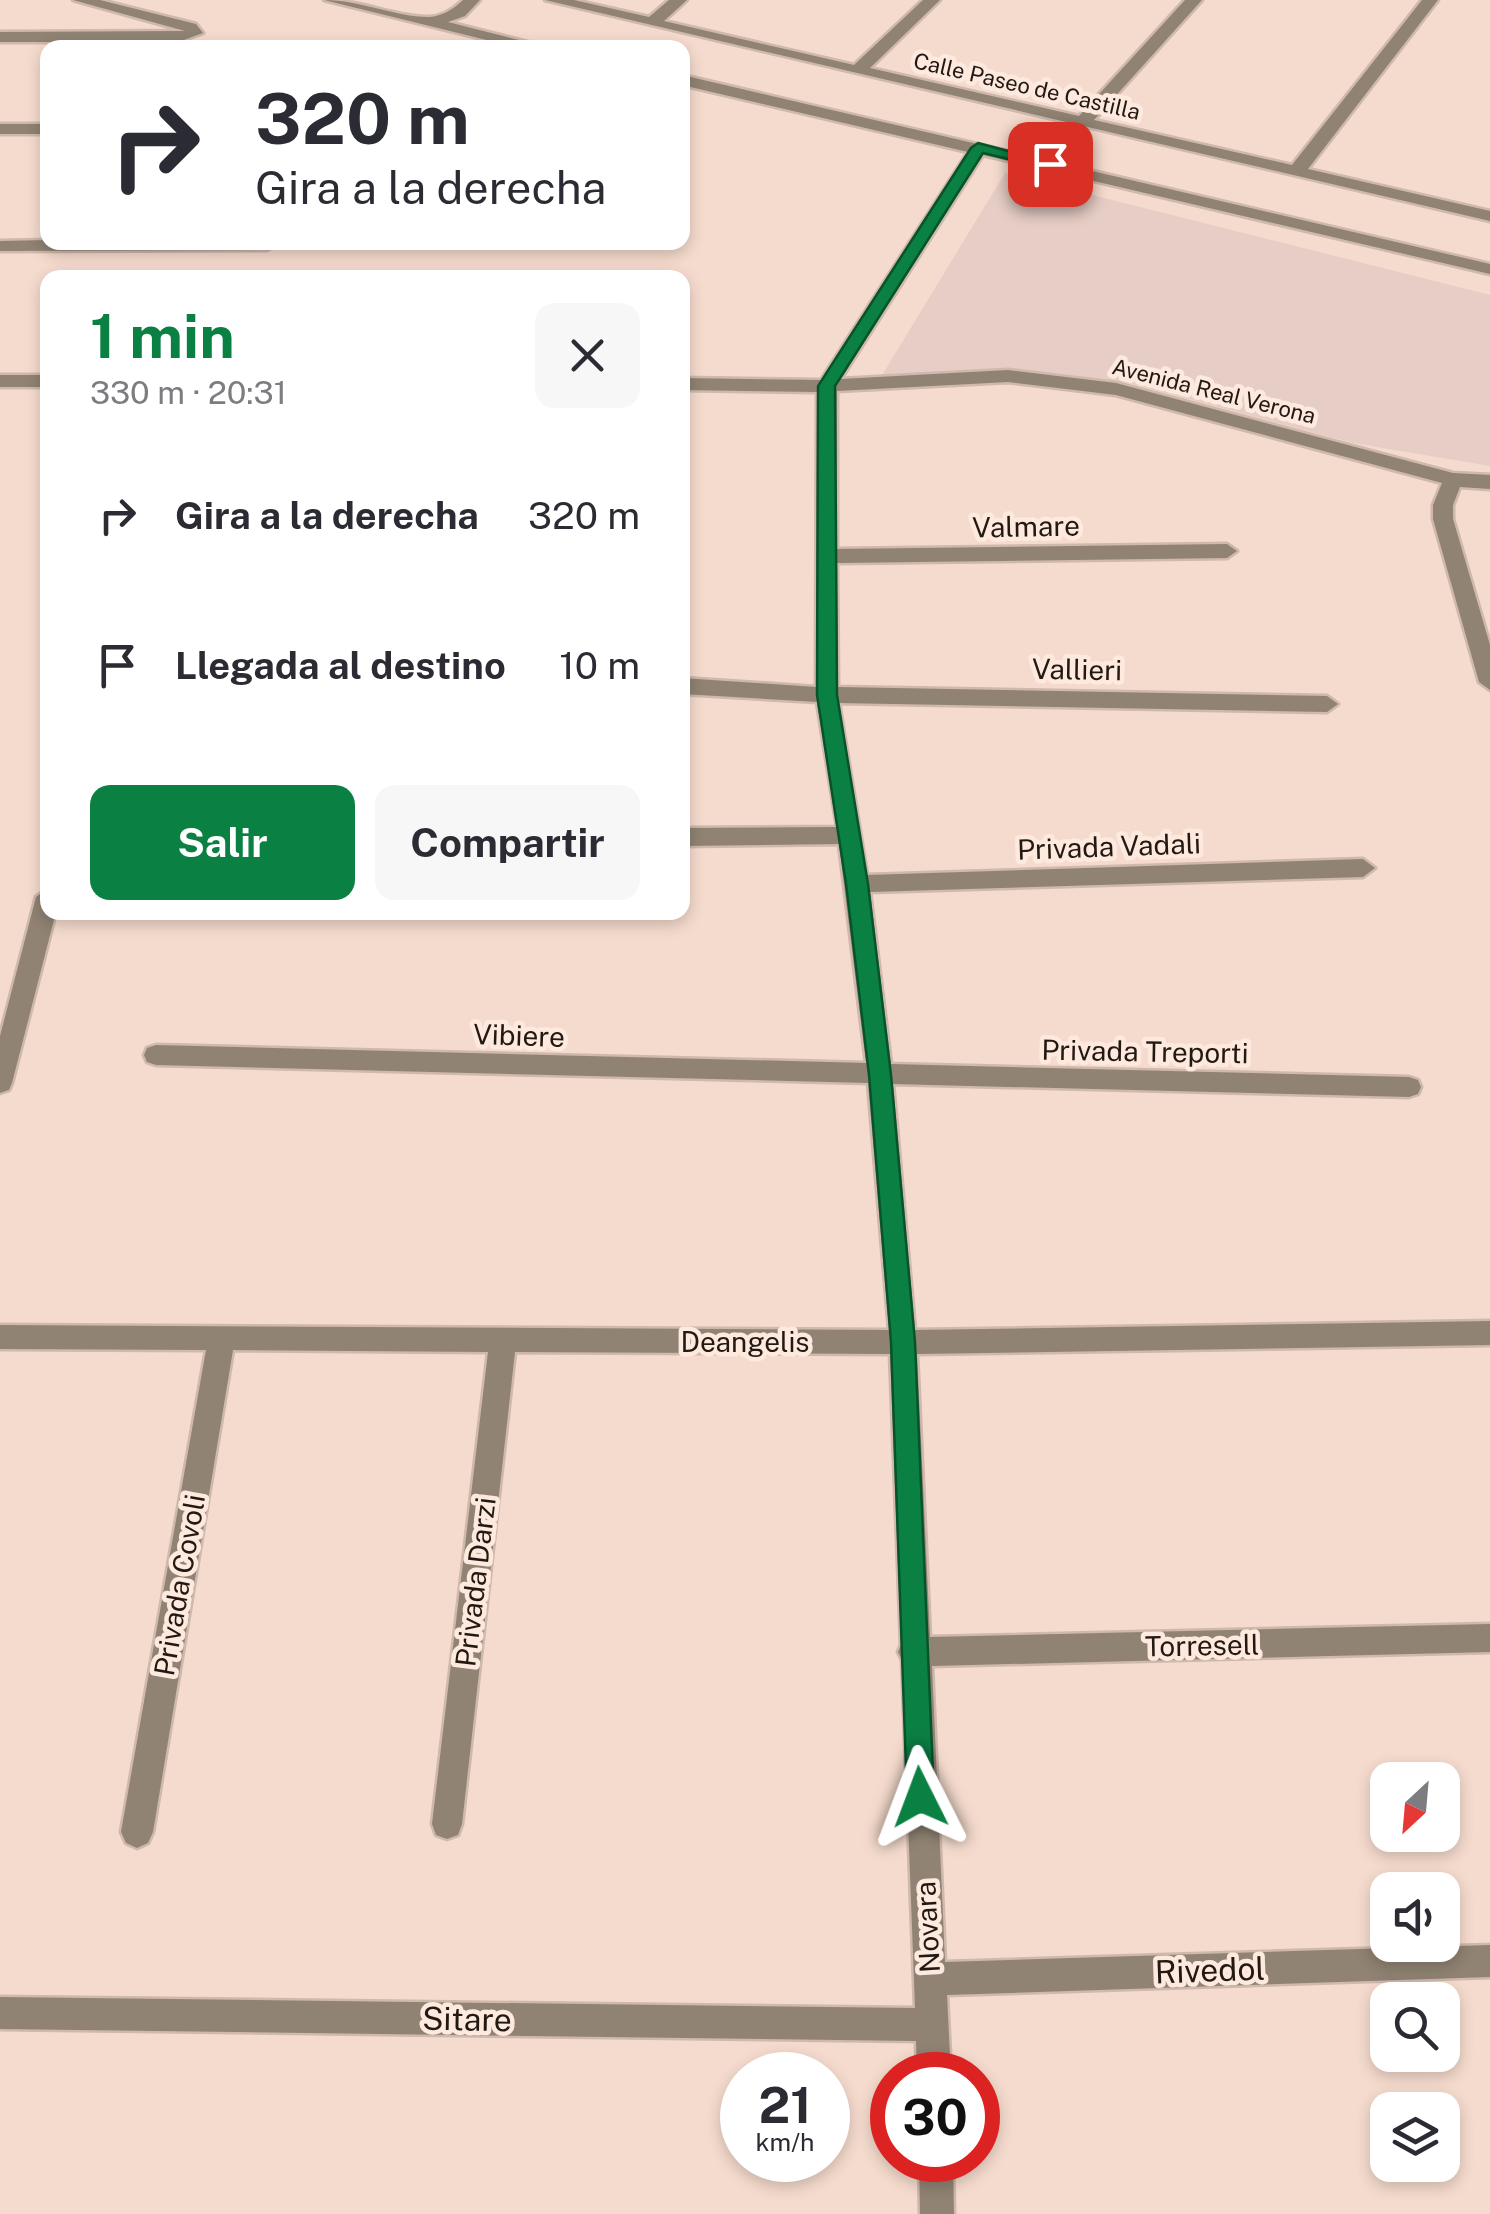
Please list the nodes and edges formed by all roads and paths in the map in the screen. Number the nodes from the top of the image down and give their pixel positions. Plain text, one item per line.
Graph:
1 (81, 0) edge
2 (332, 0) edge
3 (472, 0) edge
4 (553, 0) edge
5 (679, 0) edge
6 (932, 0) edge
7 (1194, 0) edge
8 (1430, 0) edge
9 (432, 22) junction
10 (652, 23) junction
11 (0, 37) edge
12 (509, 40) edge
13 (858, 70) junction
14 (690, 82) edge
15 (1083, 122) junction
16 (0, 129) edge
17 (40, 130) edge
18 (978, 148) junction
19 (1297, 171) junction
20 (1490, 216) edge
21 (0, 246) edge
22 (40, 246) edge
23 (1490, 270) edge
24 (40, 381) edge
25 (0, 382) edge
26 (690, 384) edge
27 (826, 386) junction
28 (1453, 480) junction
29 (1490, 482) edge
30 (1228, 551) dead end
31 (826, 556) junction
32 (1490, 682) edge
33 (690, 686) edge
34 (827, 695) junction
35 (1326, 704) dead end
36 (848, 836) junction
37 (690, 837) edge
38 (1363, 868) dead end
39 (857, 884) junction
40 (42, 920) edge
41 (156, 1054) dead end
42 (880, 1075) junction
43 (0, 1083) edge
44 (1410, 1087) dead end
45 (1490, 1332) edge
46 (0, 1337) edge
47 (222, 1338) junction
48 (503, 1340) junction
49 (903, 1342) junction
50 (1490, 1638) edge
51 (913, 1652) junction
52 (446, 1824) dead end
53 (137, 1832) dead end
54 (1490, 1961) edge
55 (930, 1978) junction
56 (0, 2013) edge
57 (933, 2025) junction
58 (934, 2052) edge
59 (936, 2182) edge
60 (937, 2214) edge

1 - 11 street
2 - 9 street
3 - 9 street
4 - 10 street, Calle Paseo de Castilla
5 - 10 street
6 - 13 street
7 - 15 street
8 - 19 street
9 - 12 street
10 - 13 street, Calle Paseo de Castilla
13 - 15 street, Calle Paseo de Castilla
14 - 18 street
15 - 19 street, Calle Paseo de Castilla
16 - 17 street
18 - 23 street
18 - 27 street
19 - 20 street, Calle Paseo de Castilla
21 - 22 street
24 - 25 street
26 - 27 street, Avenida Real Verona
27 - 28 street, Avenida Real Verona
27 - 31 street, Novara
28 - 29 street, Avenida Real Verona
28 - 32 street
30 - 31 street, Valmare
31 - 34 street, Novara
33 - 34 street, Vallieri
34 - 35 street, Vallieri
34 - 36 street, Novara
36 - 37 street
36 - 39 street, Novara
38 - 39 street, Privada Vadali
39 - 42 street, Novara
40 - 43 street
41 - 42 street, Vibiere
42 - 44 street, Privada Treporti
42 - 49 street, Novara
45 - 49 street, Deangelis
46 - 47 street, Deangelis
47 - 48 street, Deangelis
47 - 53 street, Privada Covoli
48 - 49 street, Deangelis
48 - 52 street, Privada Darzi
49 - 51 street, Novara
50 - 51 street, Torresell
51 - 55 street, Novara
54 - 55 street, Rivedol
55 - 57 street, Novara
56 - 57 street, Sitare
57 - 58 street, Novara
59 - 60 street

